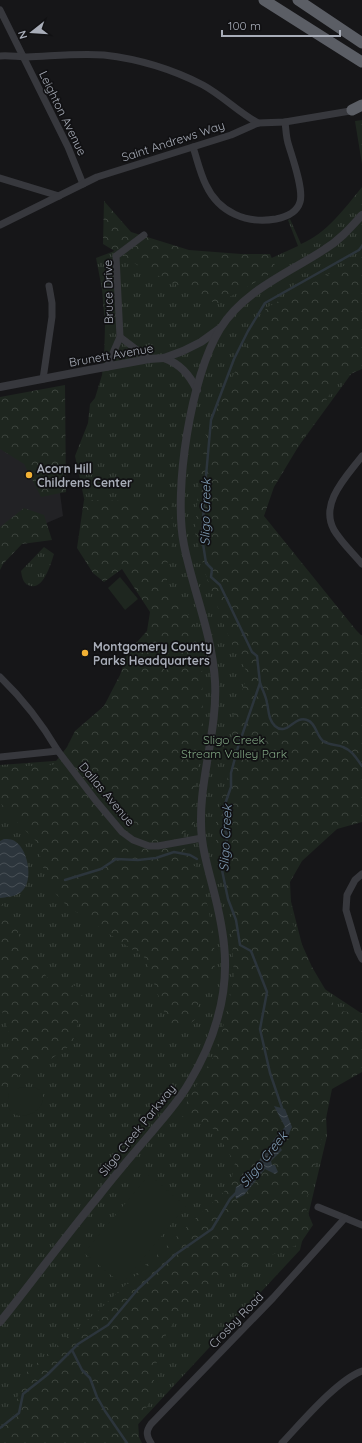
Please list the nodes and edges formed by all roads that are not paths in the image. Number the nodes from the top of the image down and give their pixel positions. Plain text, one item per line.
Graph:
1 (264, 0) edge
2 (298, 0) edge
3 (0, 10) edge
4 (362, 43) edge
5 (0, 56) edge
6 (23, 57) junction
7 (362, 62) edge
8 (359, 108) edge
9 (285, 122) junction
10 (258, 123) junction
11 (193, 147) junction
12 (0, 178) edge
13 (83, 184) junction
14 (59, 196) junction
15 (362, 214) edge
16 (0, 225) edge
17 (144, 235) dead end
18 (49, 286) dead end
19 (220, 329) junction
20 (120, 337) junction
21 (164, 358) junction
22 (149, 359) junction
23 (107, 367) junction
24 (43, 379) junction
25 (0, 387) edge
26 (197, 390) junction
27 (362, 456) edge
28 (362, 564) edge
29 (0, 677) edge
30 (58, 751) junction
31 (0, 757) edge
32 (202, 838) junction
33 (362, 874) edge
34 (362, 958) edge
35 (318, 1208) dead end
36 (345, 1218) junction
37 (362, 1225) edge
38 (0, 1322) edge
39 (362, 1371) edge
40 (149, 1440) edge
41 (282, 1443) edge

1 - 7 highway
2 - 4 highway
3 - 6 street, Leighton Avenue
5 - 6 street
6 - 10 street
6 - 13 street, Leighton Avenue
8 - 9 street, Saint Andrews Way
9 - 10 street, Saint Andrews Way
9 - 11 street
10 - 11 street, Saint Andrews Way
11 - 13 street, Saint Andrews Way
12 - 14 street
13 - 14 street, Saint Andrews Way
14 - 16 street, Saint Andrews Way
15 - 19 street, Sligo Creek Parkway
17 - 20 street, Bruce Drive
18 - 24 street
19 - 21 street, Brunett Avenue
19 - 26 street, Sligo Creek Parkway
20 - 22 street, Bruce Drive
20 - 23 street, Bruce Drive
21 - 22 street, Brunett Avenue
21 - 26 street
22 - 23 street, Brunett Avenue
23 - 24 street, Brunett Avenue
24 - 25 street, Brunett Avenue
26 - 32 street, Sligo Creek Parkway
27 - 28 street
29 - 30 street, Dallas Avenue
30 - 31 street
30 - 32 street, Dallas Avenue
32 - 38 street, Sligo Creek Parkway
33 - 34 street
35 - 36 street
36 - 37 street
36 - 40 street, Crosby Road
39 - 41 street

